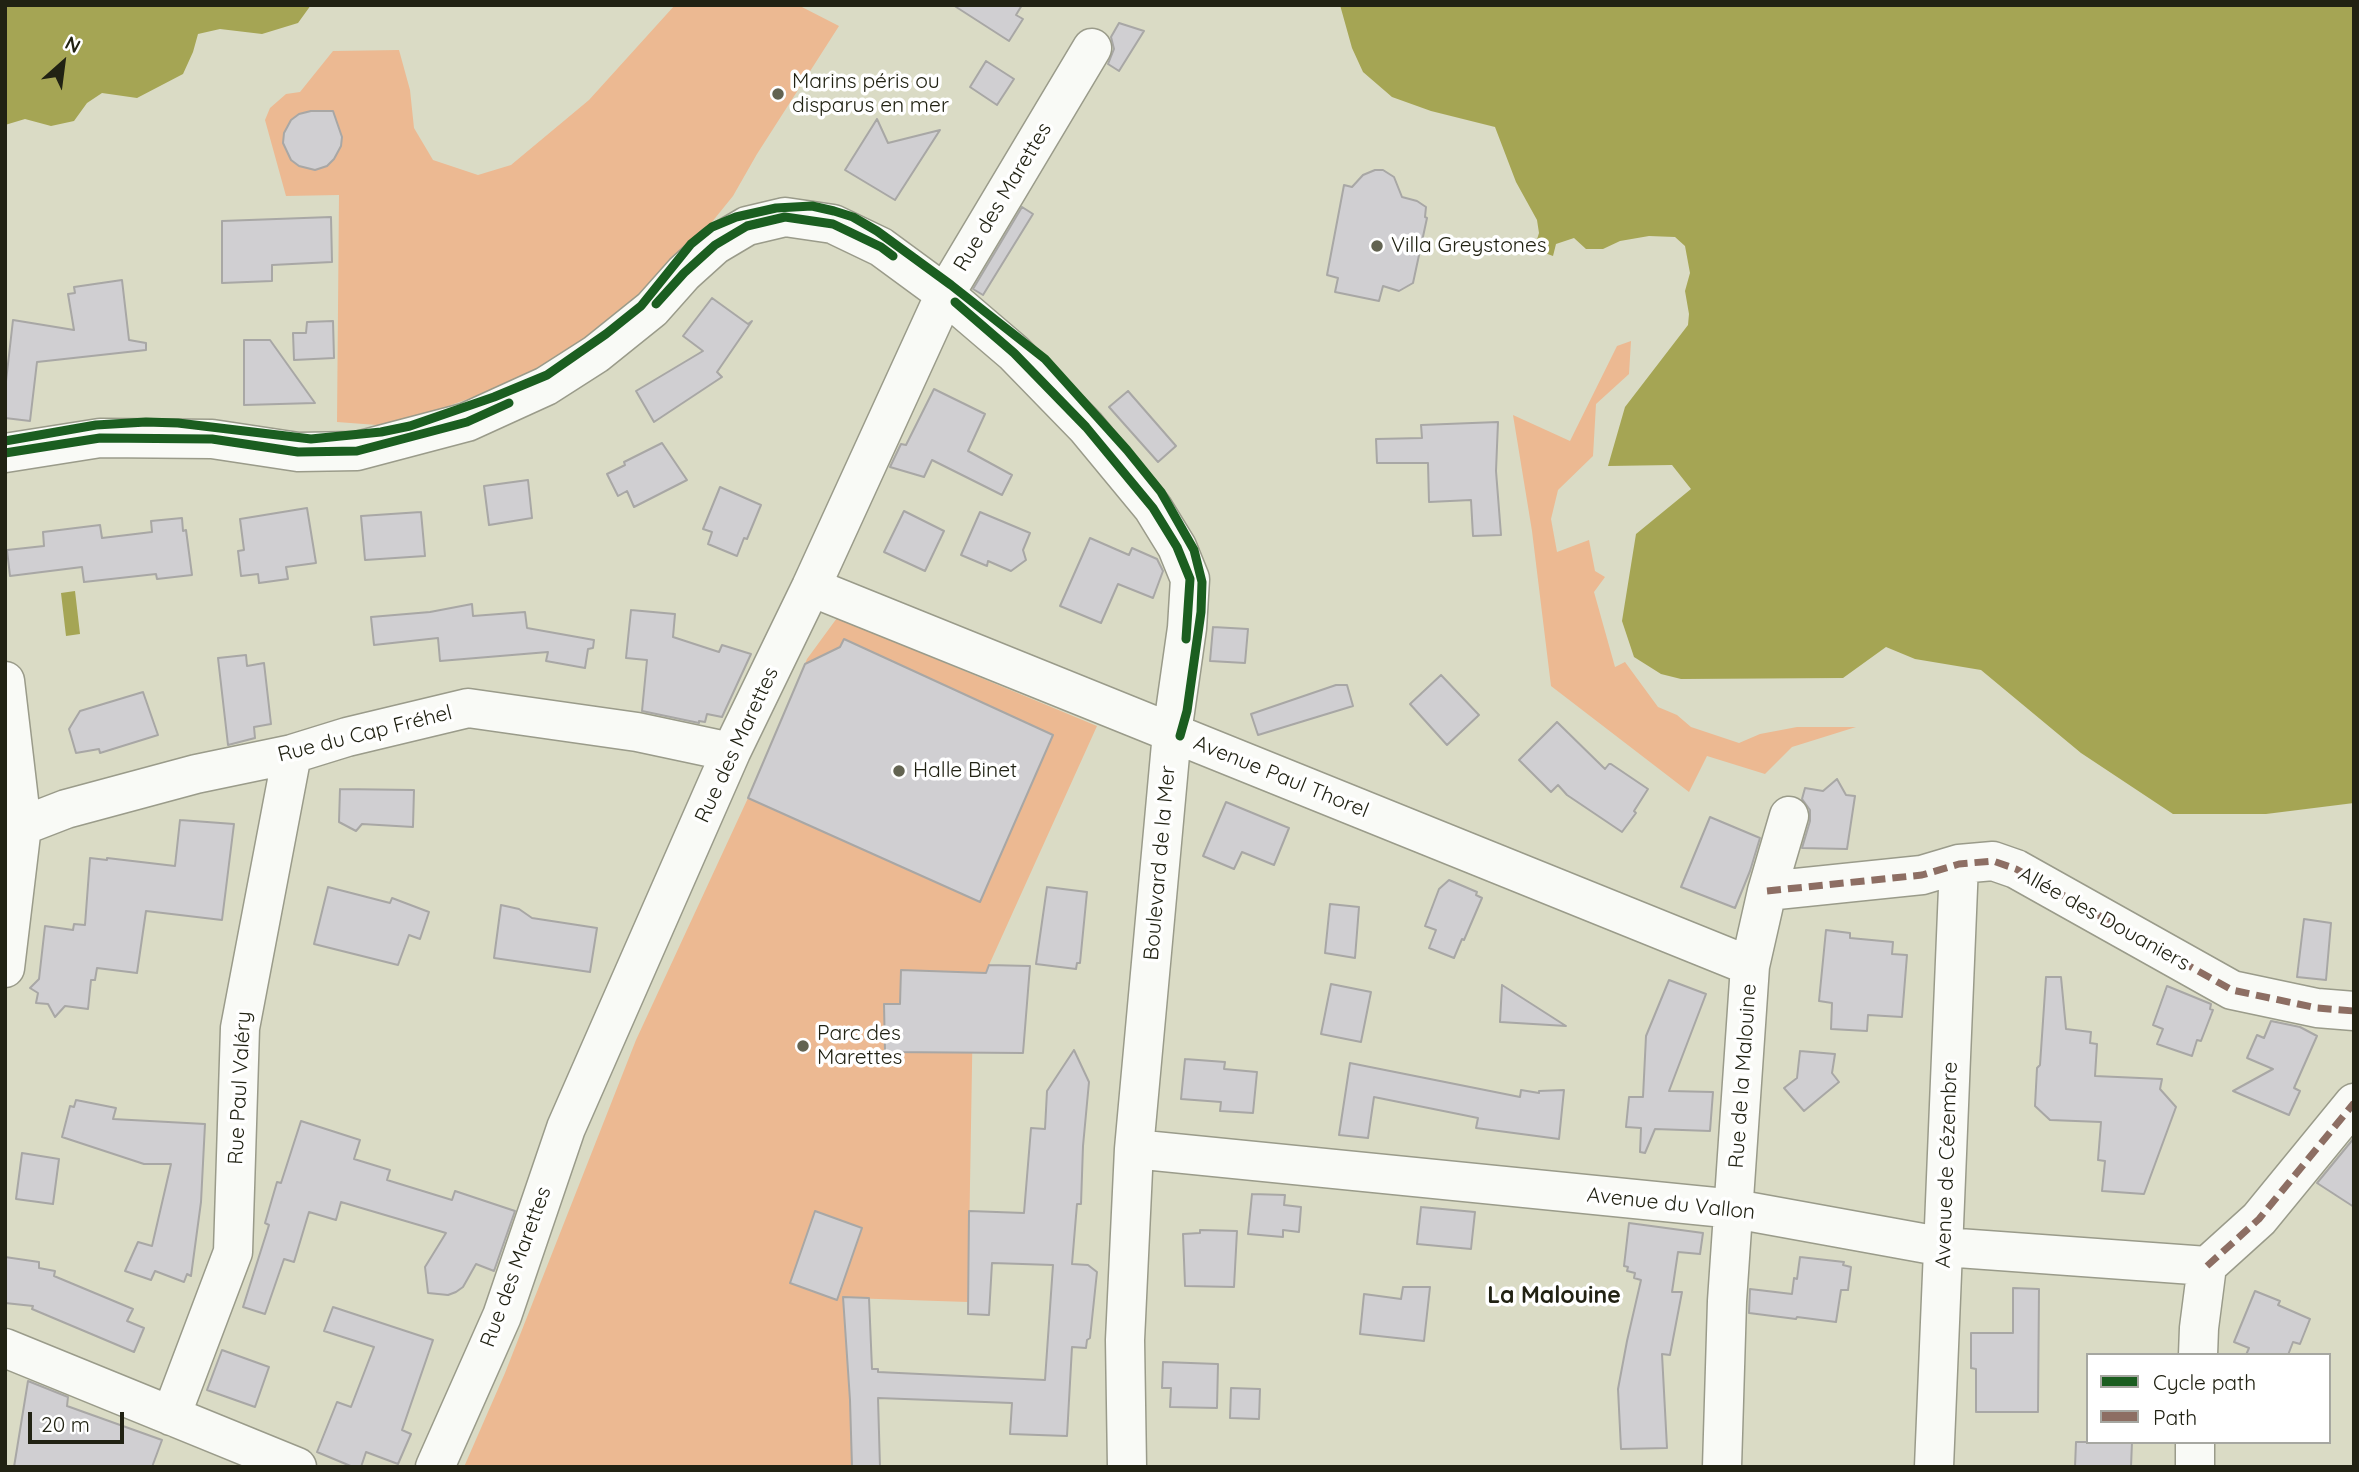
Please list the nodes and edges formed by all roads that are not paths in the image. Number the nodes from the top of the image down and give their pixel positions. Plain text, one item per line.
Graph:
1 (1092, 48) dead end
2 (946, 294) junction
3 (5, 453) edge
4 (811, 587) junction
5 (5, 681) edge
6 (1172, 733) junction
7 (731, 752) junction
8 (292, 754) junction
9 (1789, 816) dead end
10 (14, 828) edge
11 (1959, 863) junction
12 (1767, 891) junction
13 (1751, 966) junction
14 (5, 968) edge
15 (2354, 1011) edge
16 (2354, 1103) edge
17 (1134, 1149) junction
18 (1735, 1209) junction
19 (1944, 1247) junction
20 (2207, 1266) junction
21 (5, 1348) edge
22 (2198, 1353) edge
23 (172, 1416) junction
24 (2195, 1444) edge
25 (297, 1467) edge
26 (435, 1467) edge
27 (1127, 1467) edge
28 (1722, 1467) edge
29 (1934, 1467) edge
30 (2195, 1467) edge

1 - 2 street, Rue des Marettes
2 - 3 street, Boulevard de la Mer
2 - 4 street, Rue des Marettes
2 - 6 street, Boulevard de la Mer
4 - 6 street, Avenue Paul Thorel
4 - 7 street, Rue des Marettes
5 - 10 street
6 - 13 street, Avenue Paul Thorel
6 - 17 street, Boulevard de la Mer
7 - 8 street, Rue du Cap Fréhel
7 - 26 street, Rue des Marettes
8 - 10 street, Rue du Cap Fréhel
8 - 23 street, Rue Paul Valéry
9 - 12 street, Rue de la Malouine
10 - 14 street
11 - 12 street, Allée des Douaniers
11 - 15 street, Allée des Douaniers
11 - 19 street, Avenue de Cézembre
12 - 13 street, Rue de la Malouine
13 - 18 street, Rue de la Malouine
16 - 20 street
17 - 18 street, Avenue du Vallon
17 - 27 street, Boulevard de la Mer
18 - 19 street, Avenue du Vallon
18 - 28 street, Rue de la Malouine
19 - 20 street, Avenue du Vallon
19 - 29 street, Avenue de Cézembre
20 - 22 street
21 - 23 street
23 - 25 street
24 - 30 street

